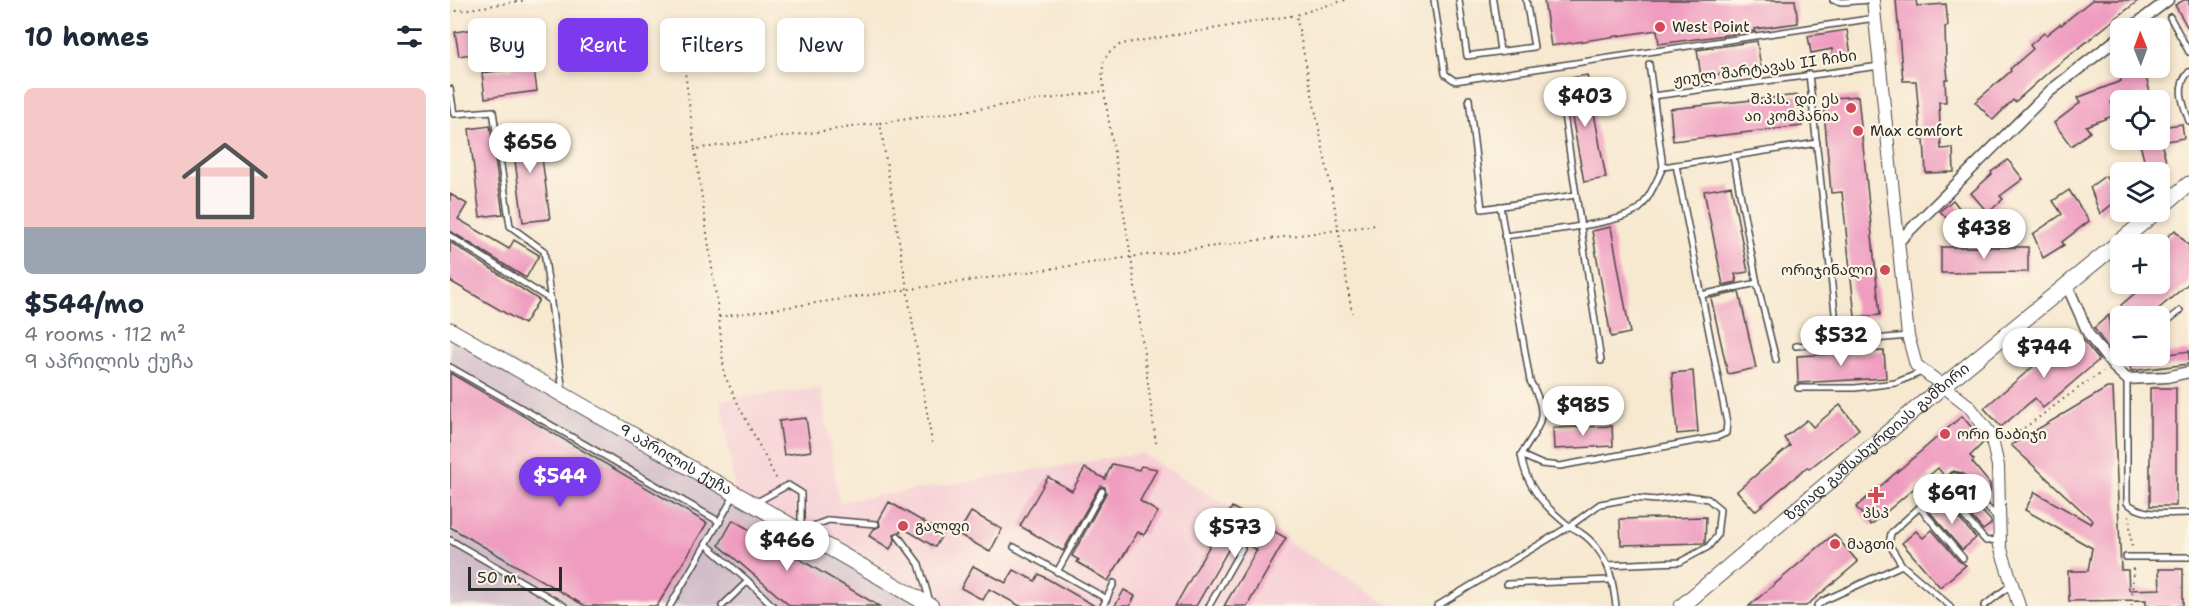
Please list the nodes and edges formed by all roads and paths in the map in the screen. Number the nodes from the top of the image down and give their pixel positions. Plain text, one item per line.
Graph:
1 (527, 0) edge
2 (1345, 0) edge
3 (1434, 0) edge
4 (1459, 0) edge
5 (1493, 0) edge
6 (1526, 0) edge
7 (1833, 0) edge
8 (1872, 0) edge
9 (2168, 0) edge
10 (450, 12) edge
11 (1296, 15) junction
12 (2170, 17) dead end
13 (1875, 18) junction
14 (2144, 18) edge
15 (2110, 44) edge
16 (1500, 51) junction
17 (2189, 52) edge
18 (1649, 64) dead end
19 (1880, 66) junction
20 (685, 72) edge
21 (2189, 72) edge
22 (1809, 74) junction
23 (1560, 88) dead end
24 (450, 89) edge
25 (1104, 90) junction
26 (1653, 96) junction
27 (1469, 99) dead end
28 (2189, 121) edge
29 (880, 123) junction
30 (1817, 143) junction
31 (695, 149) junction
32 (1733, 156) junction
33 (1676, 165) junction
34 (1663, 167) junction
35 (2189, 184) edge
36 (1576, 195) junction
37 (2170, 200) edge
38 (1500, 206) junction
39 (2144, 222) edge
40 (1376, 225) dead end
41 (1581, 225) junction
42 (1338, 230) junction
43 (450, 236) edge
44 (1504, 236) junction
45 (1898, 242) junction
46 (1131, 257) junction
47 (1757, 283) junction
48 (2067, 285) junction
49 (907, 289) junction
50 (1701, 294) junction
51 (549, 299) junction
52 (2180, 311) dead end
53 (1352, 313) dead end
54 (1835, 313) dead end
55 (719, 317) junction
56 (2170, 319) edge
57 (450, 330) edge
58 (1908, 336) junction
59 (1796, 346) dead end
60 (1776, 360) dead end
61 (1601, 361) dead end
62 (2110, 362) edge
63 (2113, 366) joint
64 (450, 367) edge
65 (1924, 371) junction
66 (2189, 372) edge
67 (2127, 378) junction
68 (1942, 386) junction
69 (1798, 388) dead end
70 (563, 395) junction
71 (932, 443) dead end
72 (1156, 443) dead end
73 (1994, 447) junction
74 (1521, 455) junction
75 (788, 485) junction
76 (1940, 489) junction
77 (1102, 491) dead end
78 (735, 494) junction
79 (753, 504) junction
80 (1920, 508) junction
81 (2189, 513) edge
82 (2000, 521) junction
83 (720, 522) junction
84 (876, 524) dead end
85 (1570, 526) junction
86 (801, 531) junction
87 (898, 536) dead end
88 (450, 540) edge
89 (2000, 540) junction
90 (706, 544) junction
91 (1014, 547) dead end
92 (1242, 548) dead end
93 (2126, 557) dead end
94 (2189, 557) edge
95 (1963, 558) dead end
96 (1607, 565) junction
97 (1902, 565) junction
98 (1057, 572) junction
99 (1612, 580) junction
100 (748, 581) junction
101 (1114, 583) dead end
102 (1507, 584) dead end
103 (2011, 585) junction
104 (1107, 599) junction
105 (564, 606) edge
106 (670, 606) edge
107 (722, 606) edge
108 (773, 606) edge
109 (931, 606) edge
110 (1103, 606) edge
111 (1209, 606) edge
112 (1437, 606) edge
113 (1616, 606) edge
114 (1682, 606) edge
115 (1816, 606) edge
116 (1950, 606) edge
117 (1984, 606) edge
118 (2019, 606) edge

1 - 10 path
2 - 11 path
3 - 13 lane
4 - 16 lane
5 - 16 lane
6 - 16 lane
7 - 8 lane
8 - 13 street
9 - 14 street
11 - 25 path
11 - 42 path
12 - 17 lane
13 - 19 street
15 - 45 street
18 - 26 lane
19 - 22 lane, ჟიულ შარტავას II ჩიხი
19 - 45 street
20 - 31 path
21 - 28 lane
22 - 26 lane, ჟიულ შარტავას II ჩიხი
22 - 30 lane
23 - 36 lane
24 - 51 lane
25 - 29 path
25 - 46 path
26 - 34 lane
27 - 38 lane
29 - 31 path
29 - 49 path
30 - 32 lane
30 - 54 lane
31 - 55 path
32 - 33 lane
32 - 47 lane
33 - 34 lane
33 - 50 lane
34 - 41 lane
35 - 37 main road
36 - 38 lane
36 - 41 lane
38 - 44 lane
39 - 48 main road, ზვიად გამსახურდიას გამზირი
40 - 42 path
41 - 44 lane
41 - 61 lane
42 - 46 path
42 - 53 path
43 - 51 lane
44 - 74 lane
45 - 58 street
46 - 49 path
46 - 72 path
47 - 50 lane
47 - 60 lane
48 - 62 street
48 - 68 main road, ზვიად გამსახურდიას გამზირი
49 - 55 path
49 - 71 path
50 - 74 lane
51 - 70 lane
52 - 56 lane
55 - 75 path
57 - 70 main road, 9 აპრილის ქუჩა
58 - 59 lane
58 - 65 street
63 - 67 street
63 - 73 path
64 - 83 lane
65 - 68 street
65 - 69 lane
66 - 67 street
67 - 81 lane
68 - 73 street
68 - 114 main road, ზვიად გამსახურდიას გამზირი
70 - 78 main road, 9 აპრილის ქუჩა
73 - 82 street
74 - 85 lane
75 - 79 lane
75 - 86 lane
76 - 80 lane
76 - 82 lane
76 - 89 lane
77 - 98 lane
78 - 79 main road, 9 აპრილის ქუჩა
78 - 83 lane
79 - 86 main road, 9 აპრილის ქუჩა
80 - 95 lane
80 - 97 lane
82 - 89 street
83 - 90 lane
84 - 86 lane
85 - 96 lane
85 - 96 lane
85 - 112 lane
86 - 109 main road, 9 აპრილის ქუჩა
87 - 109 lane
88 - 105 lane
89 - 103 street
90 - 100 lane
90 - 106 lane
91 - 98 lane
92 - 111 lane
93 - 94 lane
96 - 99 lane
97 - 115 lane
97 - 116 lane
98 - 104 lane
99 - 102 lane
99 - 113 lane
100 - 107 lane
100 - 108 lane
101 - 104 lane
103 - 117 lane
103 - 118 street
104 - 110 lane

